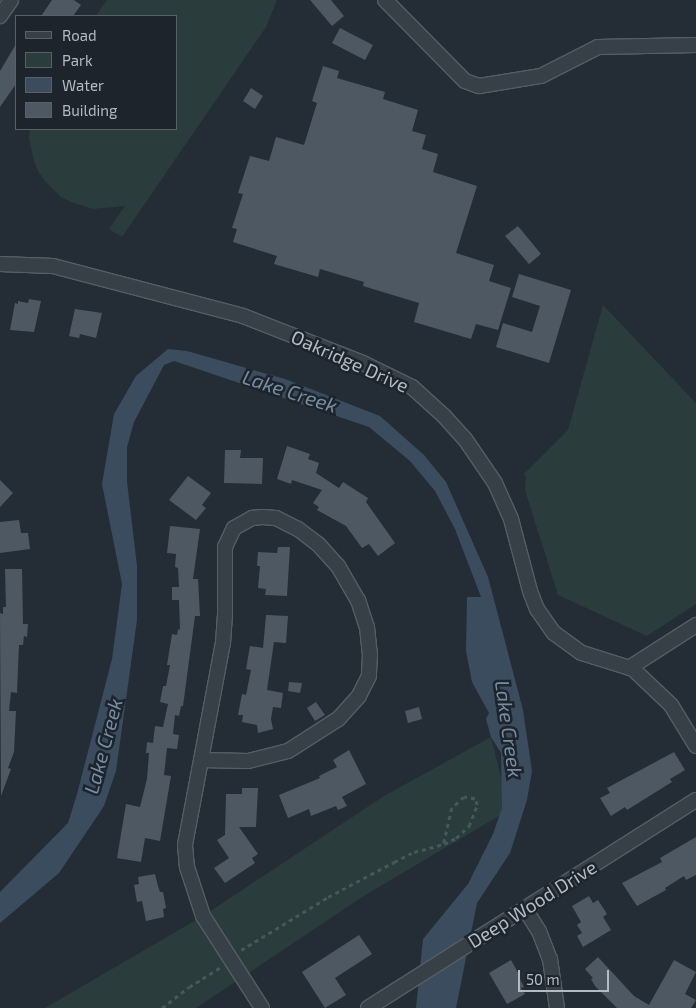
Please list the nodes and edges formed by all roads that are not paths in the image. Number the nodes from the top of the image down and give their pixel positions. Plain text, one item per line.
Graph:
1 (11, 0) edge
2 (385, 0) edge
3 (0, 16) edge
4 (696, 45) edge
5 (0, 264) edge
6 (696, 625) edge
7 (629, 668) junction
8 (696, 746) edge
9 (201, 760) junction
10 (696, 800) edge
11 (525, 909) junction
12 (262, 1008) edge
13 (368, 1008) edge
14 (557, 1008) edge

1 - 3 street
2 - 4 street
5 - 7 street, Oakridge Drive
6 - 7 street
7 - 8 street, Oakridge Drive
9 - 9 street
9 - 12 street
10 - 11 street, Deep Wood Drive
11 - 13 street, Deep Wood Drive
11 - 14 street

